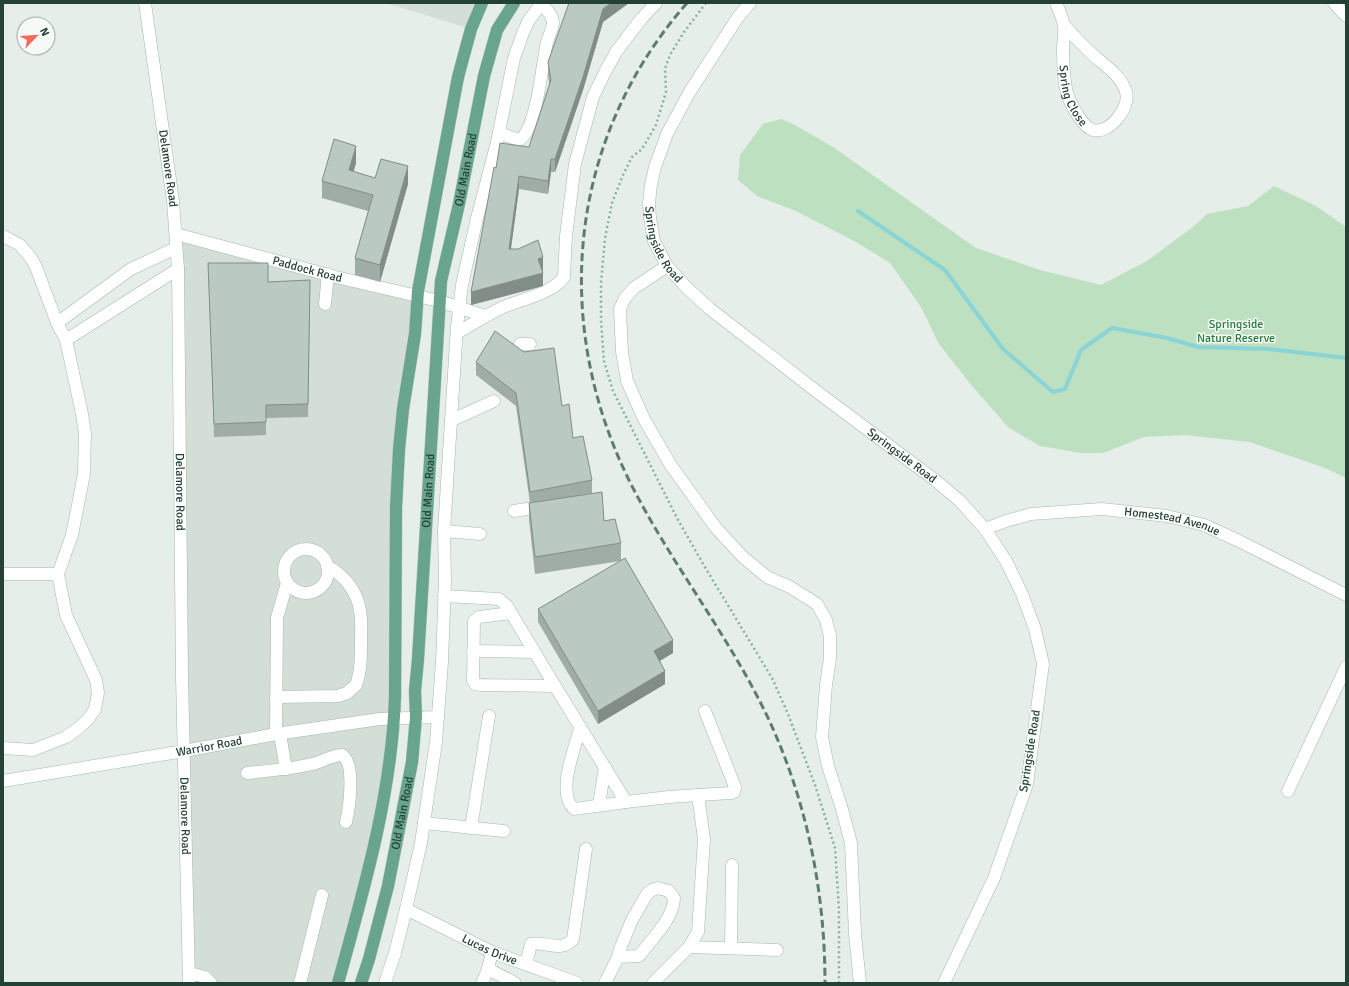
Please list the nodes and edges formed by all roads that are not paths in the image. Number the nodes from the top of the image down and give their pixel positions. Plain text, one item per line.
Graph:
1 (145, 3) edge
2 (482, 3) edge
3 (514, 3) edge
4 (656, 3) edge
5 (750, 3) edge
6 (1056, 3) edge
7 (1334, 3) edge
8 (542, 4) edge
9 (1346, 16) edge
10 (1064, 25) junction
11 (499, 133) junction
12 (176, 234) junction
13 (3, 236) edge
14 (176, 248) junction
15 (667, 266) junction
16 (178, 269) junction
17 (328, 274) junction
18 (418, 296) junction
19 (439, 301) junction
20 (325, 304) dead end
21 (459, 308) junction
22 (484, 316) junction
23 (58, 323) junction
24 (457, 333) junction
25 (66, 340) junction
26 (494, 401) dead end
27 (452, 422) junction
28 (560, 504) edge
29 (514, 511) dead end
30 (985, 529) junction
31 (444, 531) junction
32 (480, 534) dead end
33 (327, 566) junction
34 (3, 574) edge
35 (58, 574) junction
36 (286, 583) junction
37 (444, 596) junction
38 (1346, 596) edge
39 (512, 613) junction
40 (473, 651) junction
41 (534, 652) junction
42 (1346, 667) edge
43 (555, 686) junction
44 (276, 697) junction
45 (705, 711) dead end
46 (489, 716) dead end
47 (416, 717) junction
48 (438, 717) junction
49 (394, 719) junction
50 (580, 728) junction
51 (278, 734) junction
52 (3, 748) edge
53 (184, 751) junction
54 (605, 767) junction
55 (286, 769) junction
56 (247, 773) dead end
57 (3, 781) edge
58 (1288, 791) dead end
59 (698, 795) junction
60 (626, 802) junction
61 (600, 806) junction
62 (346, 822) dead end
63 (424, 823) junction
64 (471, 828) junction
65 (504, 831) dead end
66 (586, 849) dead end
67 (732, 865) dead end
68 (322, 895) dead end
69 (406, 909) junction
70 (689, 947) junction
71 (731, 948) junction
72 (777, 950) dead end
73 (492, 952) junction
74 (618, 957) junction
75 (526, 964) junction
76 (488, 969) junction
77 (189, 978) edge
78 (211, 983) edge
79 (300, 983) edge
80 (338, 983) edge
81 (361, 983) edge
82 (385, 983) edge
83 (482, 983) edge
84 (516, 983) edge
85 (576, 983) edge
86 (605, 983) edge
87 (653, 983) edge
88 (860, 983) edge
89 (944, 983) edge

1 - 12 street, Delamore Road
2 - 18 main road, Old Main Road
3 - 19 main road, Old Main Road
4 - 22 street
5 - 15 street, Springside Road
6 - 10 street, Spring Close
7 - 9 street
8 - 11 street
8 - 11 street
10 - 10 street, Spring Close
11 - 21 street
12 - 14 street, Delamore Road
12 - 17 street, Paddock Road
13 - 23 street
14 - 16 street, Delamore Road
14 - 23 street
15 - 30 street, Springside Road
15 - 88 street
16 - 25 street
16 - 53 street, Delamore Road
17 - 18 street, Paddock Road
17 - 20 street
18 - 19 street, Paddock Road
18 - 49 main road, Old Main Road
19 - 21 street, Paddock Road
19 - 47 main road, Old Main Road
21 - 22 street, Paddock Road
21 - 24 street
22 - 24 street
23 - 25 street
24 - 27 street
25 - 35 street
26 - 27 street
27 - 31 street
28 - 29 street
30 - 38 street, Homestead Avenue
30 - 89 street, Springside Road
31 - 32 street
31 - 37 street
33 - 36 street
33 - 36 street
33 - 44 street
34 - 35 street
35 - 52 street
36 - 44 street
37 - 39 street
37 - 48 street
39 - 40 street
39 - 41 street
40 - 41 street
40 - 43 street
41 - 43 street
42 - 58 street
43 - 50 street
44 - 51 street
45 - 59 street
46 - 64 street
47 - 48 street, Warrior Road
47 - 49 street, Warrior Road
47 - 81 main road, Old Main Road
48 - 63 street
49 - 51 street, Warrior Road
49 - 80 main road, Old Main Road
50 - 54 street
50 - 61 street
51 - 53 street, Warrior Road
51 - 55 street
53 - 57 street, Warrior Road
53 - 77 street, Delamore Road
54 - 60 street
54 - 61 street
55 - 56 street
55 - 62 street
59 - 60 street
59 - 70 street
60 - 61 street
63 - 64 street
63 - 69 street
64 - 65 street
66 - 75 street
67 - 71 street
68 - 79 street
69 - 73 street, Lucas Drive
69 - 82 street
70 - 71 street
70 - 87 street
71 - 72 street
73 - 75 street, Lucas Drive
73 - 76 street
74 - 74 street
74 - 86 street
75 - 85 street, Lucas Drive
76 - 83 street
76 - 84 street
77 - 78 street

